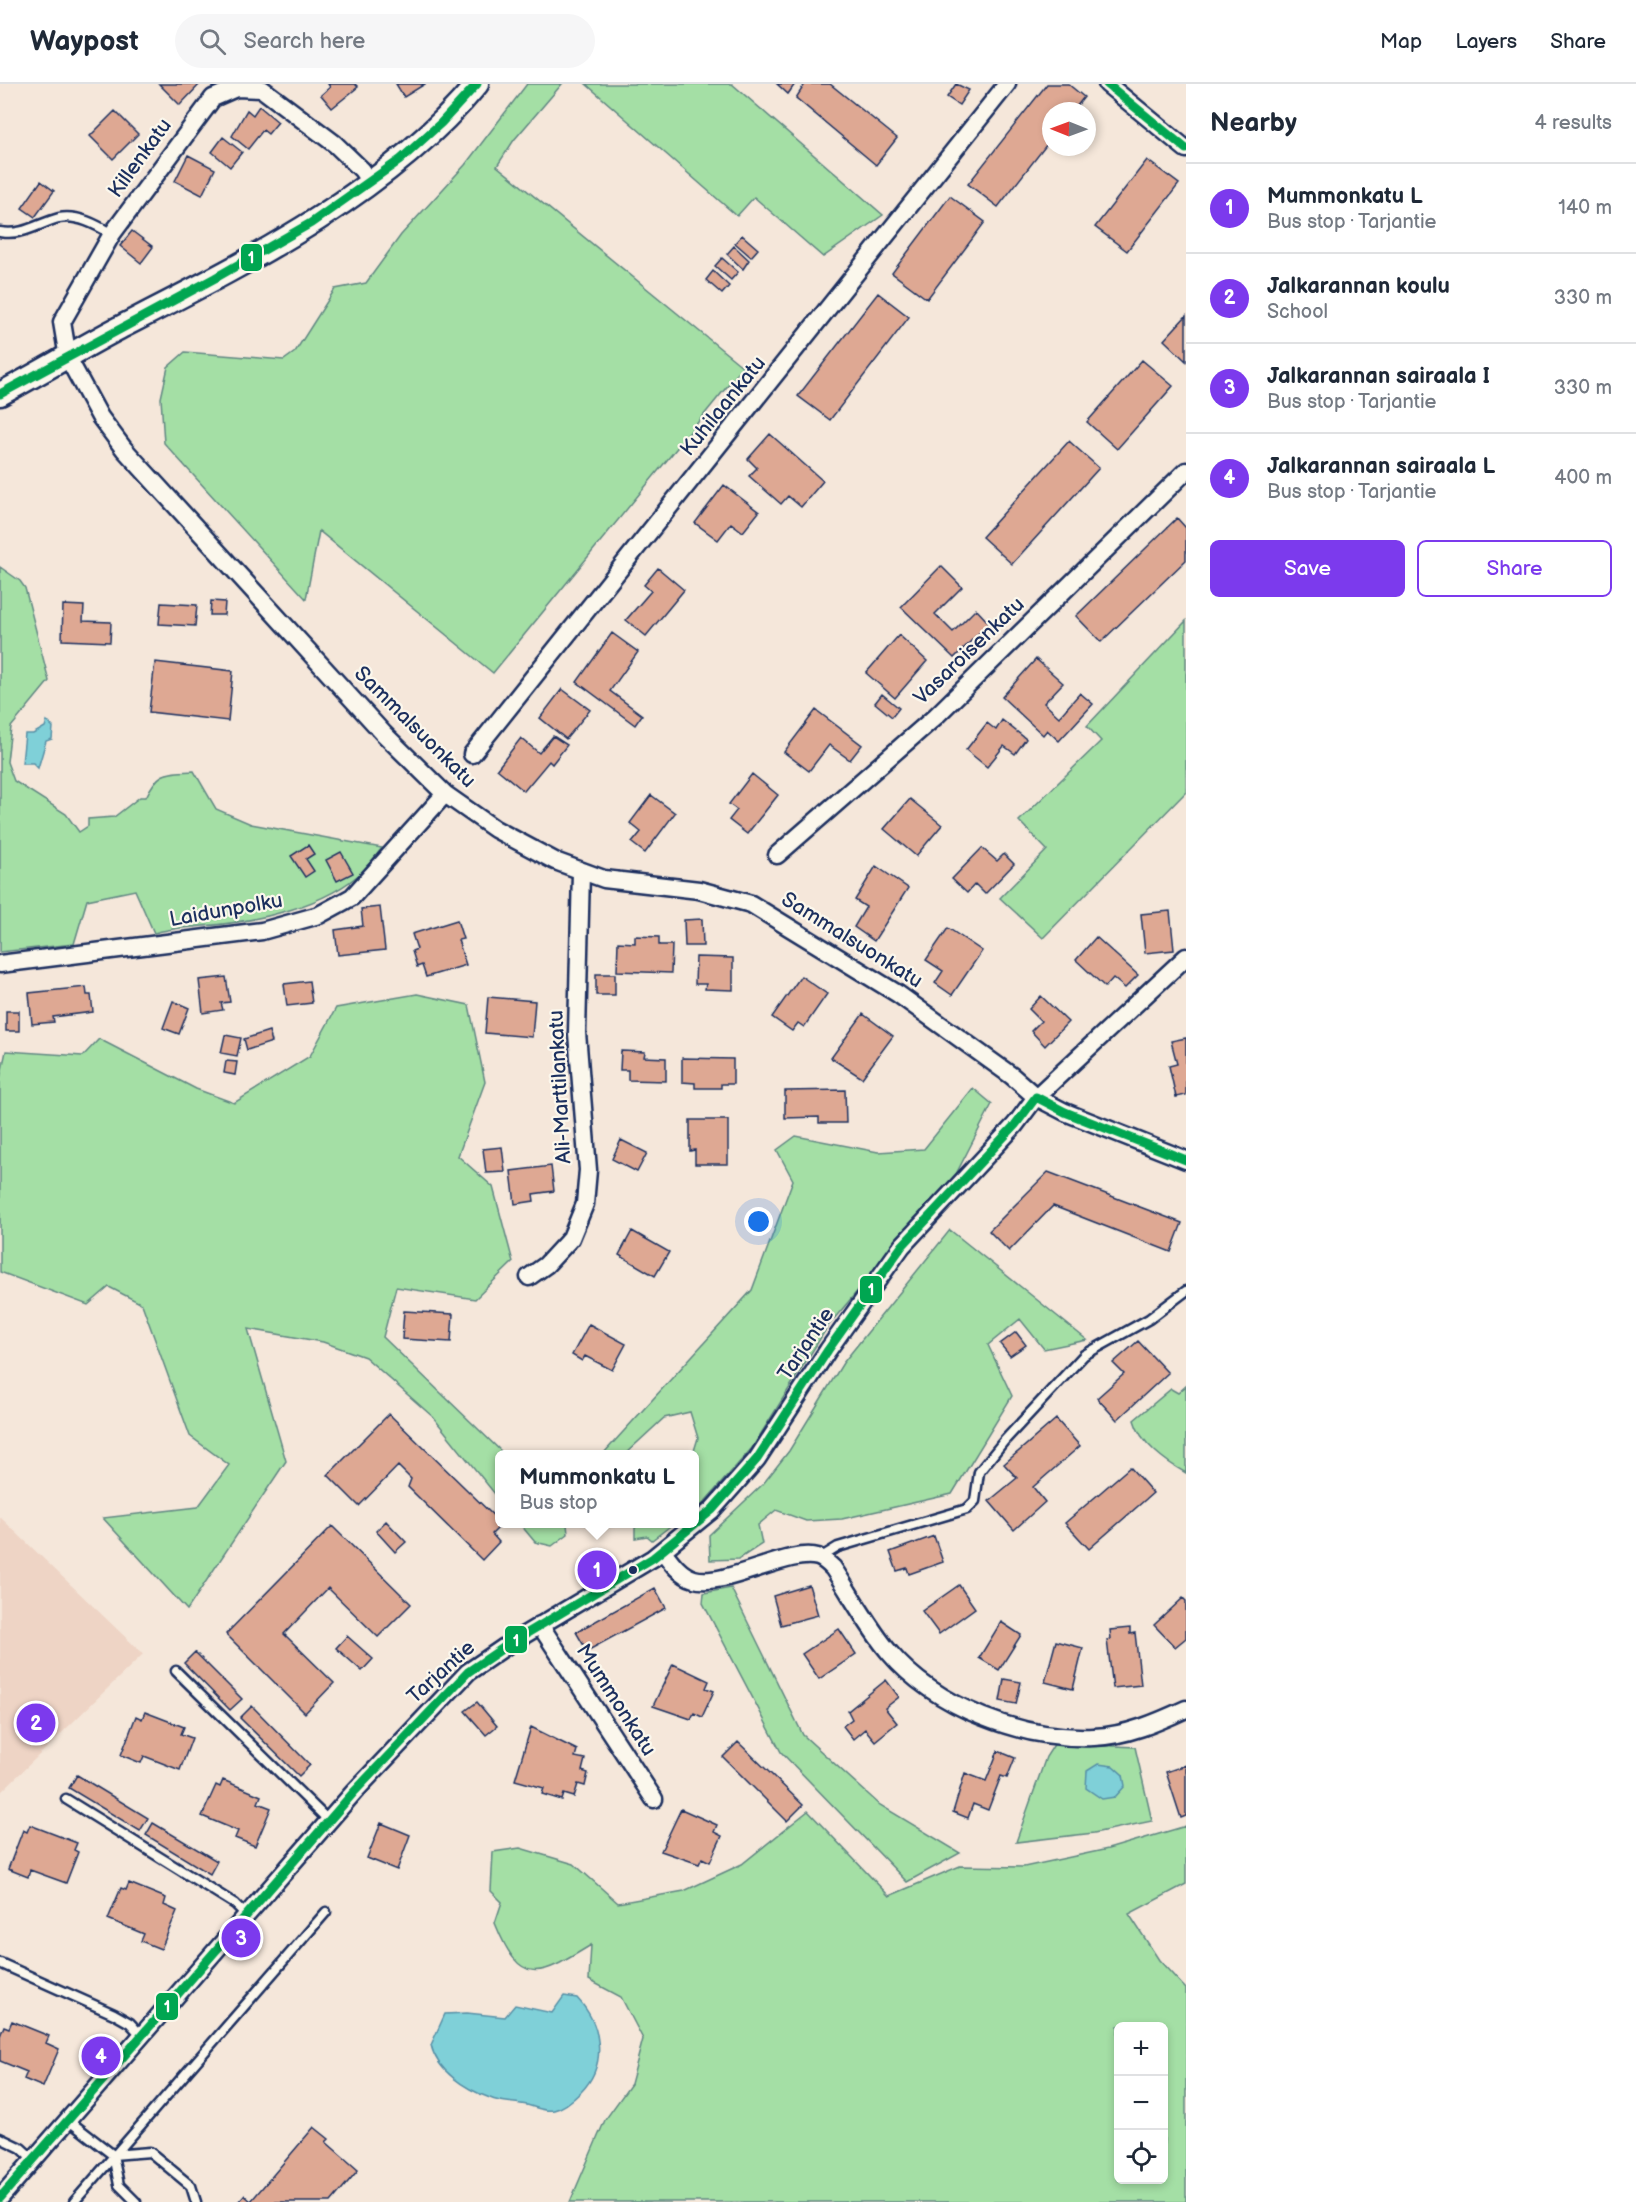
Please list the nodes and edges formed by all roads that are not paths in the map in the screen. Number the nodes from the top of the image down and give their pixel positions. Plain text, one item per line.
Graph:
1 (477, 84) edge
2 (1007, 84) edge
3 (1107, 84) edge
4 (1186, 149) edge
5 (370, 182) junction
6 (0, 232) edge
7 (112, 234) junction
8 (68, 358) junction
9 (0, 394) edge
10 (1186, 471) edge
11 (472, 754) dead end
12 (445, 794) junction
13 (777, 855) dead end
14 (581, 872) junction
15 (1186, 957) edge
16 (0, 964) edge
17 (1036, 1097) junction
18 (1186, 1160) edge
19 (529, 1277) dead end
20 (1186, 1291) edge
21 (699, 1521) edge
22 (690, 1528) edge
23 (663, 1551) junction
24 (820, 1558) junction
25 (540, 1625) junction
26 (176, 1671) dead end
27 (1186, 1709) edge
28 (66, 1799) dead end
29 (654, 1799) dead end
30 (329, 1821) junction
31 (326, 1912) dead end
32 (246, 1915) junction
33 (0, 1964) edge
34 (141, 2035) junction
35 (68, 2120) junction
36 (0, 2138) edge
37 (113, 2155) junction
38 (33, 2159) junction
39 (0, 2198) edge
40 (74, 2202) edge
41 (136, 2202) edge
42 (196, 2202) edge

1 - 5 main road
2 - 11 street, Kuhilaankatu
3 - 4 street
5 - 7 street, Killenkatu
5 - 8 main road
6 - 7 lane
7 - 8 street, Killenkatu
8 - 9 main road
8 - 12 street, Sammalsuonkatu
10 - 13 street, Vasaroisenkatu
12 - 14 street, Sammalsuonkatu
12 - 16 street, Laidunpolku
14 - 17 street, Sammalsuonkatu
14 - 19 street, Ali-Marttilankatu
15 - 17 street, Tarjantie
17 - 18 street, Sammalsuonkatu
17 - 21 street, Tarjantie
20 - 24 lane
22 - 23 street, Tarjantie
23 - 24 street
23 - 25 street, Tarjantie
24 - 27 street
25 - 29 street, Mummonkatu
25 - 30 street, Tarjantie
26 - 30 lane
28 - 32 lane
30 - 32 street, Tarjantie
31 - 37 lane
32 - 34 street, Tarjantie
33 - 34 lane
34 - 35 street, Tarjantie
35 - 37 lane
35 - 38 street, Tarjantie
36 - 38 lane
37 - 40 lane
37 - 41 lane
37 - 42 lane
38 - 39 street, Tarjantie

